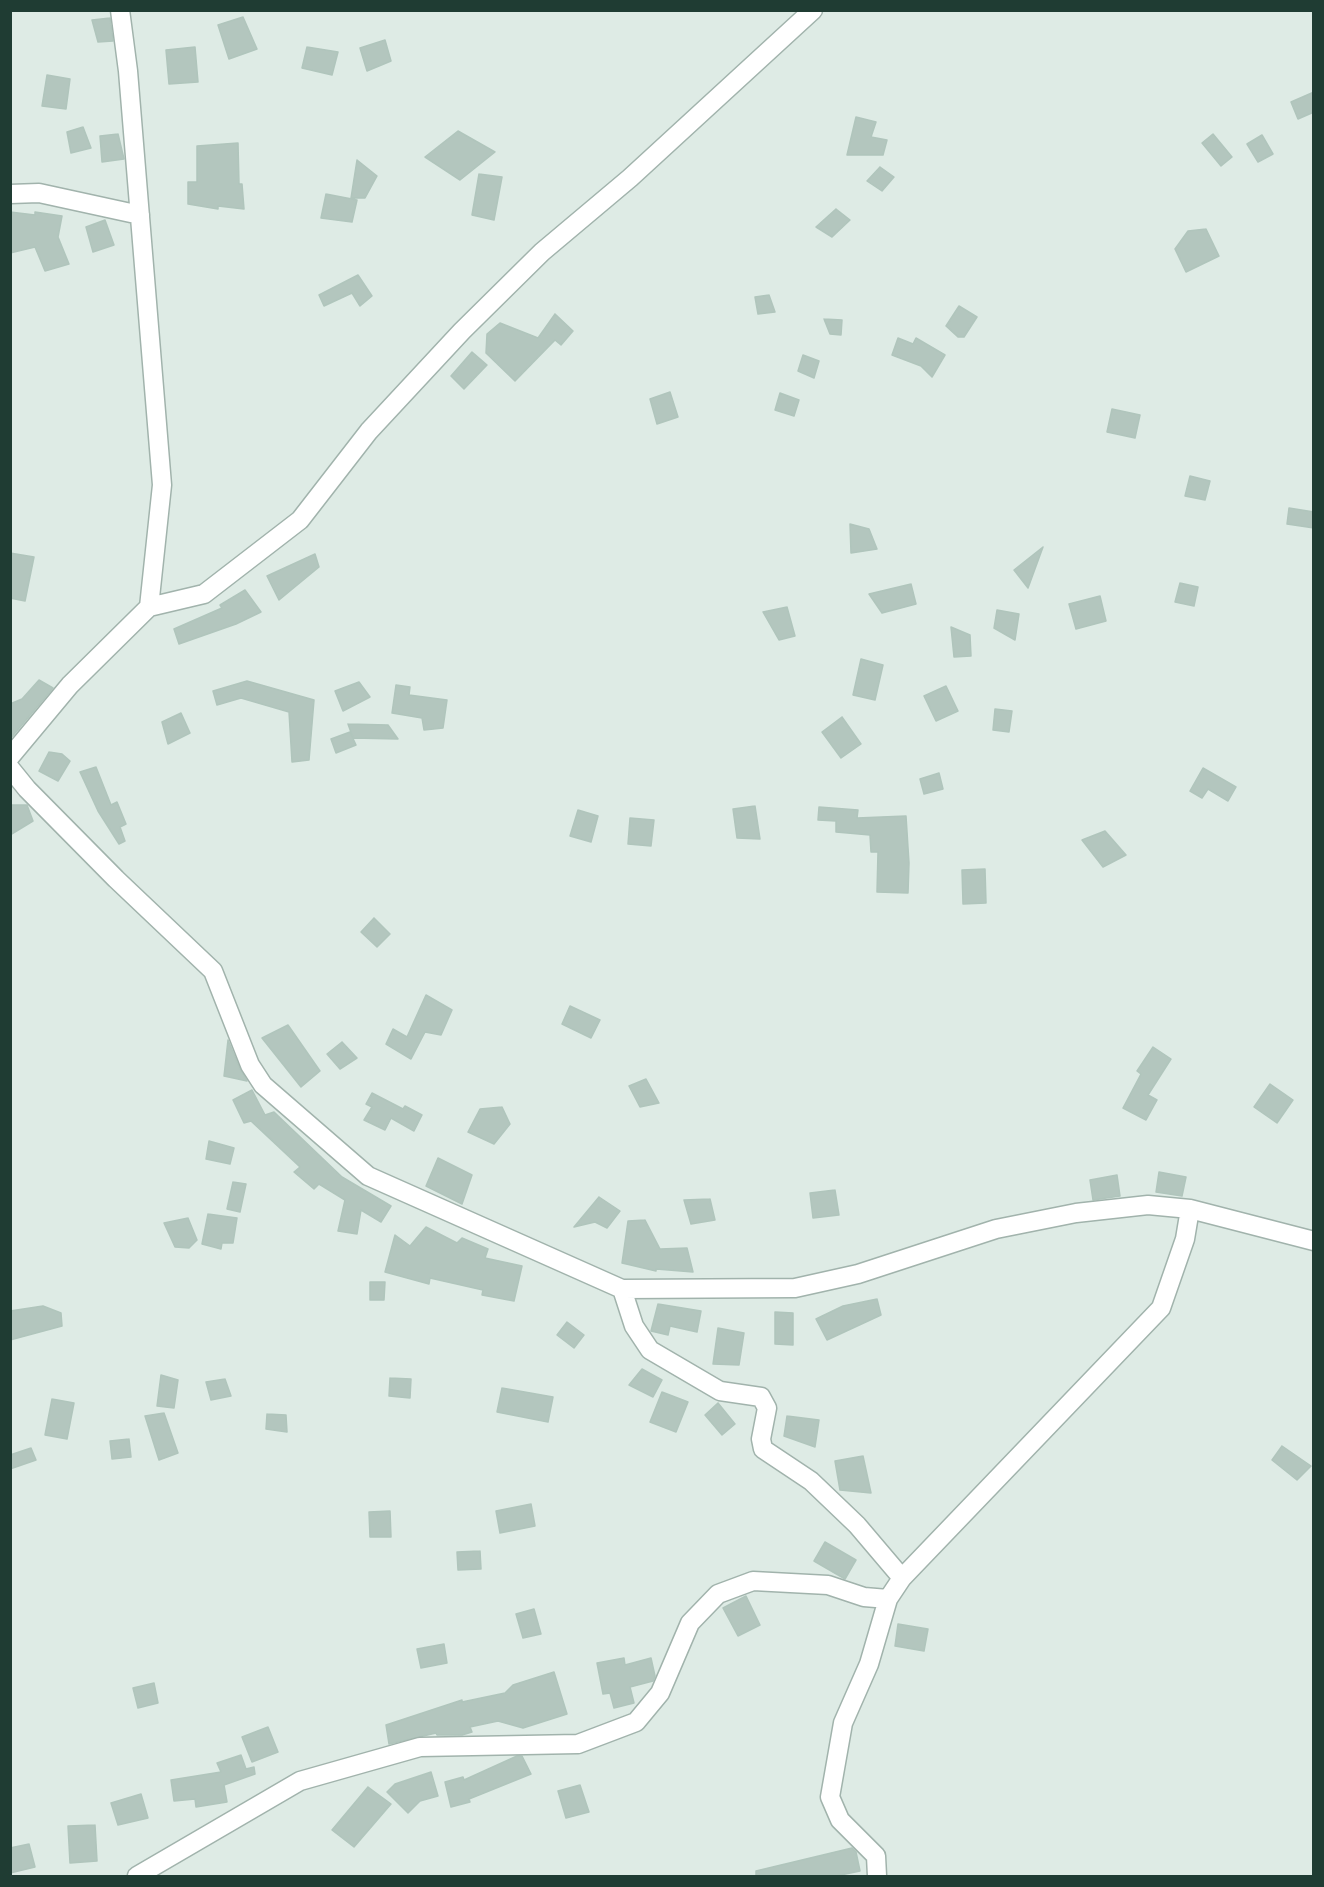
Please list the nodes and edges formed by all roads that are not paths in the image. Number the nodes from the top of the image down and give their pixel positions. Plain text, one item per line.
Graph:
1 (120, 10) edge
2 (813, 10) edge
3 (10, 194) edge
4 (140, 215) junction
5 (149, 607) junction
6 (10, 757) edge
7 (10, 768) edge
8 (1190, 1209) junction
9 (1314, 1241) edge
10 (622, 1289) junction
11 (902, 1578) junction
12 (888, 1599) junction
13 (137, 1876) edge
14 (877, 1876) edge

1 - 4 street
2 - 5 street
3 - 4 street
4 - 5 street
5 - 6 street
7 - 10 street
8 - 9 street
8 - 10 street
8 - 11 street
10 - 11 street
11 - 12 street
12 - 13 street
12 - 14 street

